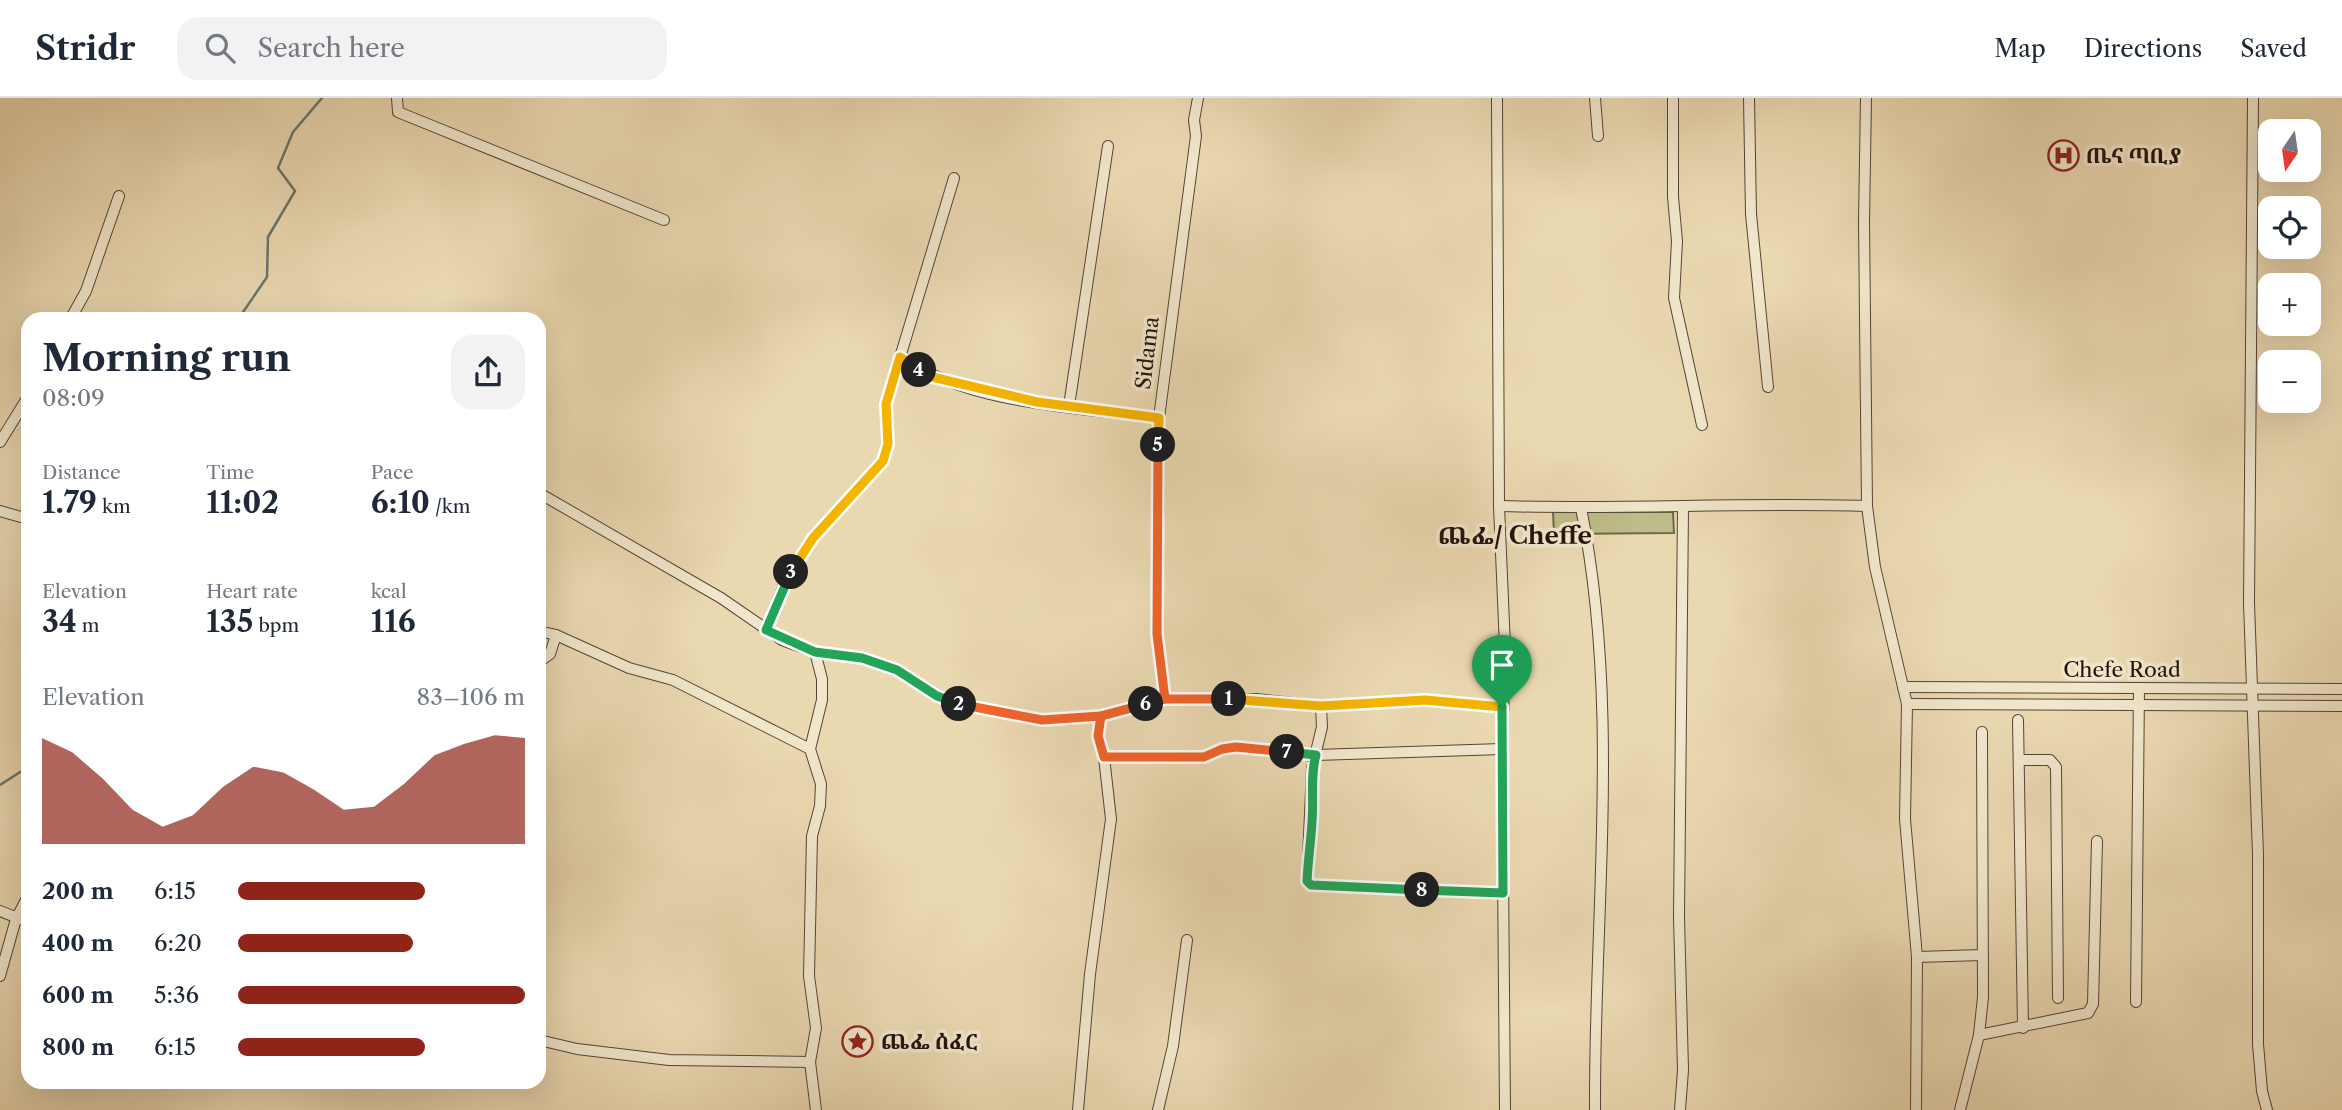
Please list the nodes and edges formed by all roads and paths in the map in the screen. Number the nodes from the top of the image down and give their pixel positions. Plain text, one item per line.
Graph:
1 (397, 98) edge
2 (1198, 98) edge
3 (1497, 98) edge
4 (1595, 98) edge
5 (1673, 98) edge
6 (1749, 98) edge
7 (1867, 98) edge
8 (2253, 98) edge
9 (1598, 135) dead end
10 (1108, 146) dead end
11 (954, 178) dead end
12 (119, 196) dead end
13 (664, 220) dead end
14 (74, 312) edge
15 (900, 357) junction
16 (1768, 387) dead end
17 (1069, 406) junction
18 (21, 408) edge
19 (1159, 418) junction
20 (1702, 425) dead end
21 (0, 442) edge
22 (546, 498) edge
23 (1499, 506) junction
24 (1867, 506) junction
25 (1683, 508) junction
26 (1581, 509) junction
27 (0, 512) edge
28 (21, 517) edge
29 (766, 630) junction
30 (546, 633) edge
31 (556, 635) junction
32 (815, 652) junction
33 (546, 657) edge
34 (1903, 687) junction
35 (2139, 688) junction
36 (2253, 688) junction
37 (2342, 689) edge
38 (1165, 699) junction
39 (1907, 704) junction
40 (2139, 705) junction
41 (1321, 706) junction
42 (2254, 706) junction
43 (2342, 706) edge
44 (1502, 707) junction
45 (1101, 716) junction
46 (2018, 720) dead end
47 (1982, 732) dead end
48 (810, 749) junction
49 (1502, 749) junction
50 (1316, 755) junction
51 (1104, 757) junction
52 (2019, 760) junction
53 (2097, 841) dead end
54 (1503, 893) junction
55 (21, 909) edge
56 (0, 911) edge
57 (16, 919) junction
58 (21, 920) edge
59 (1187, 940) dead end
60 (1983, 955) junction
61 (1916, 957) junction
62 (0, 976) edge
63 (2058, 998) dead end
64 (2136, 1002) dead end
65 (2023, 1028) junction
66 (1979, 1035) junction
67 (546, 1042) edge
68 (810, 1062) junction
69 (816, 1110) edge
70 (1078, 1110) edge
71 (1158, 1110) edge
72 (1505, 1110) edge
73 (1595, 1110) edge
74 (1680, 1110) edge
75 (1916, 1110) edge
76 (1960, 1110) edge
77 (2267, 1110) edge

1 - 13 street
2 - 19 street, Sidama
3 - 23 street
4 - 9 street
5 - 20 street
6 - 16 street
7 - 24 street
8 - 36 street
10 - 17 street
11 - 15 street
12 - 14 street
15 - 17 street
15 - 29 street
17 - 19 street
18 - 21 street
19 - 38 street, Sidama
22 - 29 street
23 - 26 street
23 - 44 street
24 - 25 street
24 - 34 street
25 - 26 street
25 - 74 street
26 - 73 street
27 - 28 street
29 - 32 street
30 - 31 street
31 - 33 street
31 - 48 street
32 - 45 street
32 - 48 street
34 - 35 street, Chefe Road
34 - 39 street
35 - 36 street, Chefe Road
35 - 40 street
36 - 37 street, Chefe Road
36 - 42 street
38 - 41 street
38 - 45 street
39 - 40 street, Chefe Road
39 - 61 street
40 - 42 street, Chefe Road
40 - 64 street
41 - 44 street
41 - 50 street
42 - 43 street, Chefe Road
42 - 77 street
44 - 49 street
45 - 51 street
46 - 52 street
47 - 60 street
48 - 68 street
49 - 50 street
49 - 54 street
50 - 51 street
50 - 54 street
51 - 70 street
52 - 63 street
52 - 65 street
53 - 65 street
54 - 72 street
55 - 57 street
56 - 57 street
57 - 58 street
57 - 62 street
59 - 71 street
60 - 61 street
60 - 66 street
61 - 75 street
65 - 66 street
66 - 76 street
67 - 68 street
68 - 69 street

